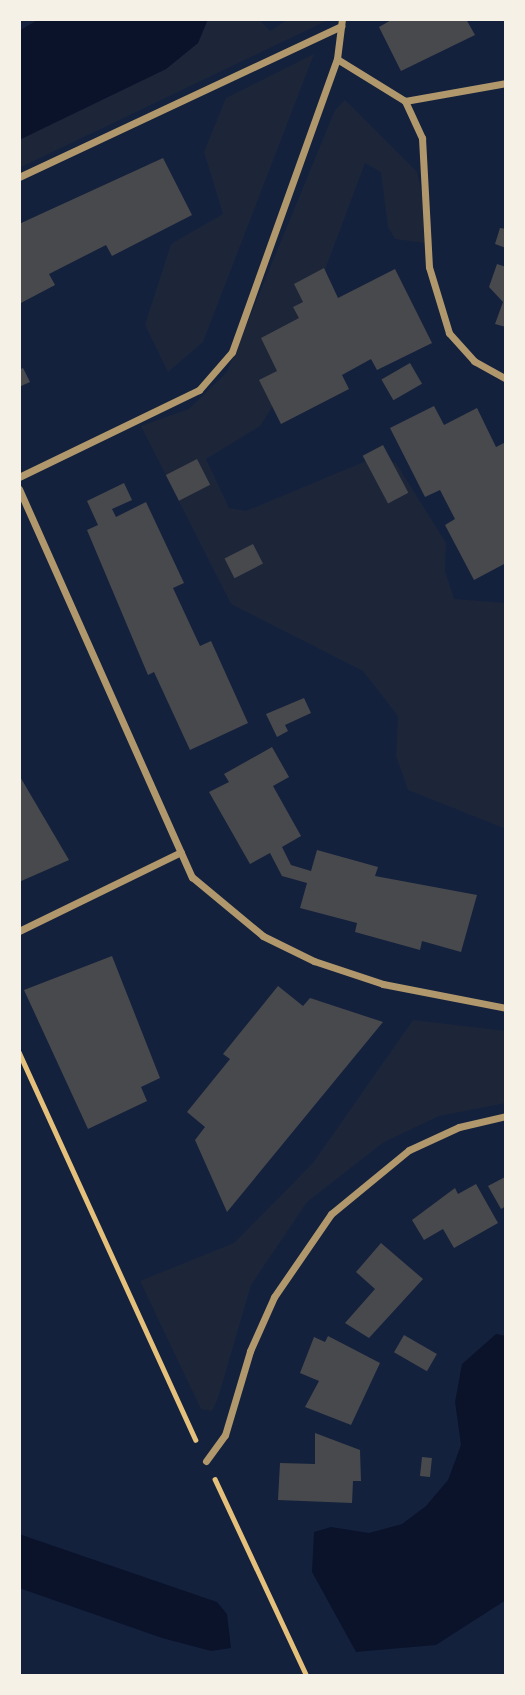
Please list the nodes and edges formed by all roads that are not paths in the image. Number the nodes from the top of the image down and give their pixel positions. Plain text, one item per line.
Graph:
1 (341, 23) edge
2 (337, 59) junction
3 (506, 83) edge
4 (405, 101) junction
5 (19, 177) edge
6 (506, 379) edge
7 (19, 477) edge
8 (19, 489) edge
9 (181, 852) junction
10 (19, 931) edge
11 (506, 1008) edge
12 (506, 1116) edge
13 (206, 1461) road end

1 - 2 street
1 - 5 street
2 - 4 street
2 - 7 street
3 - 4 street
4 - 6 street
8 - 9 street
9 - 10 street
9 - 11 street
12 - 13 street

